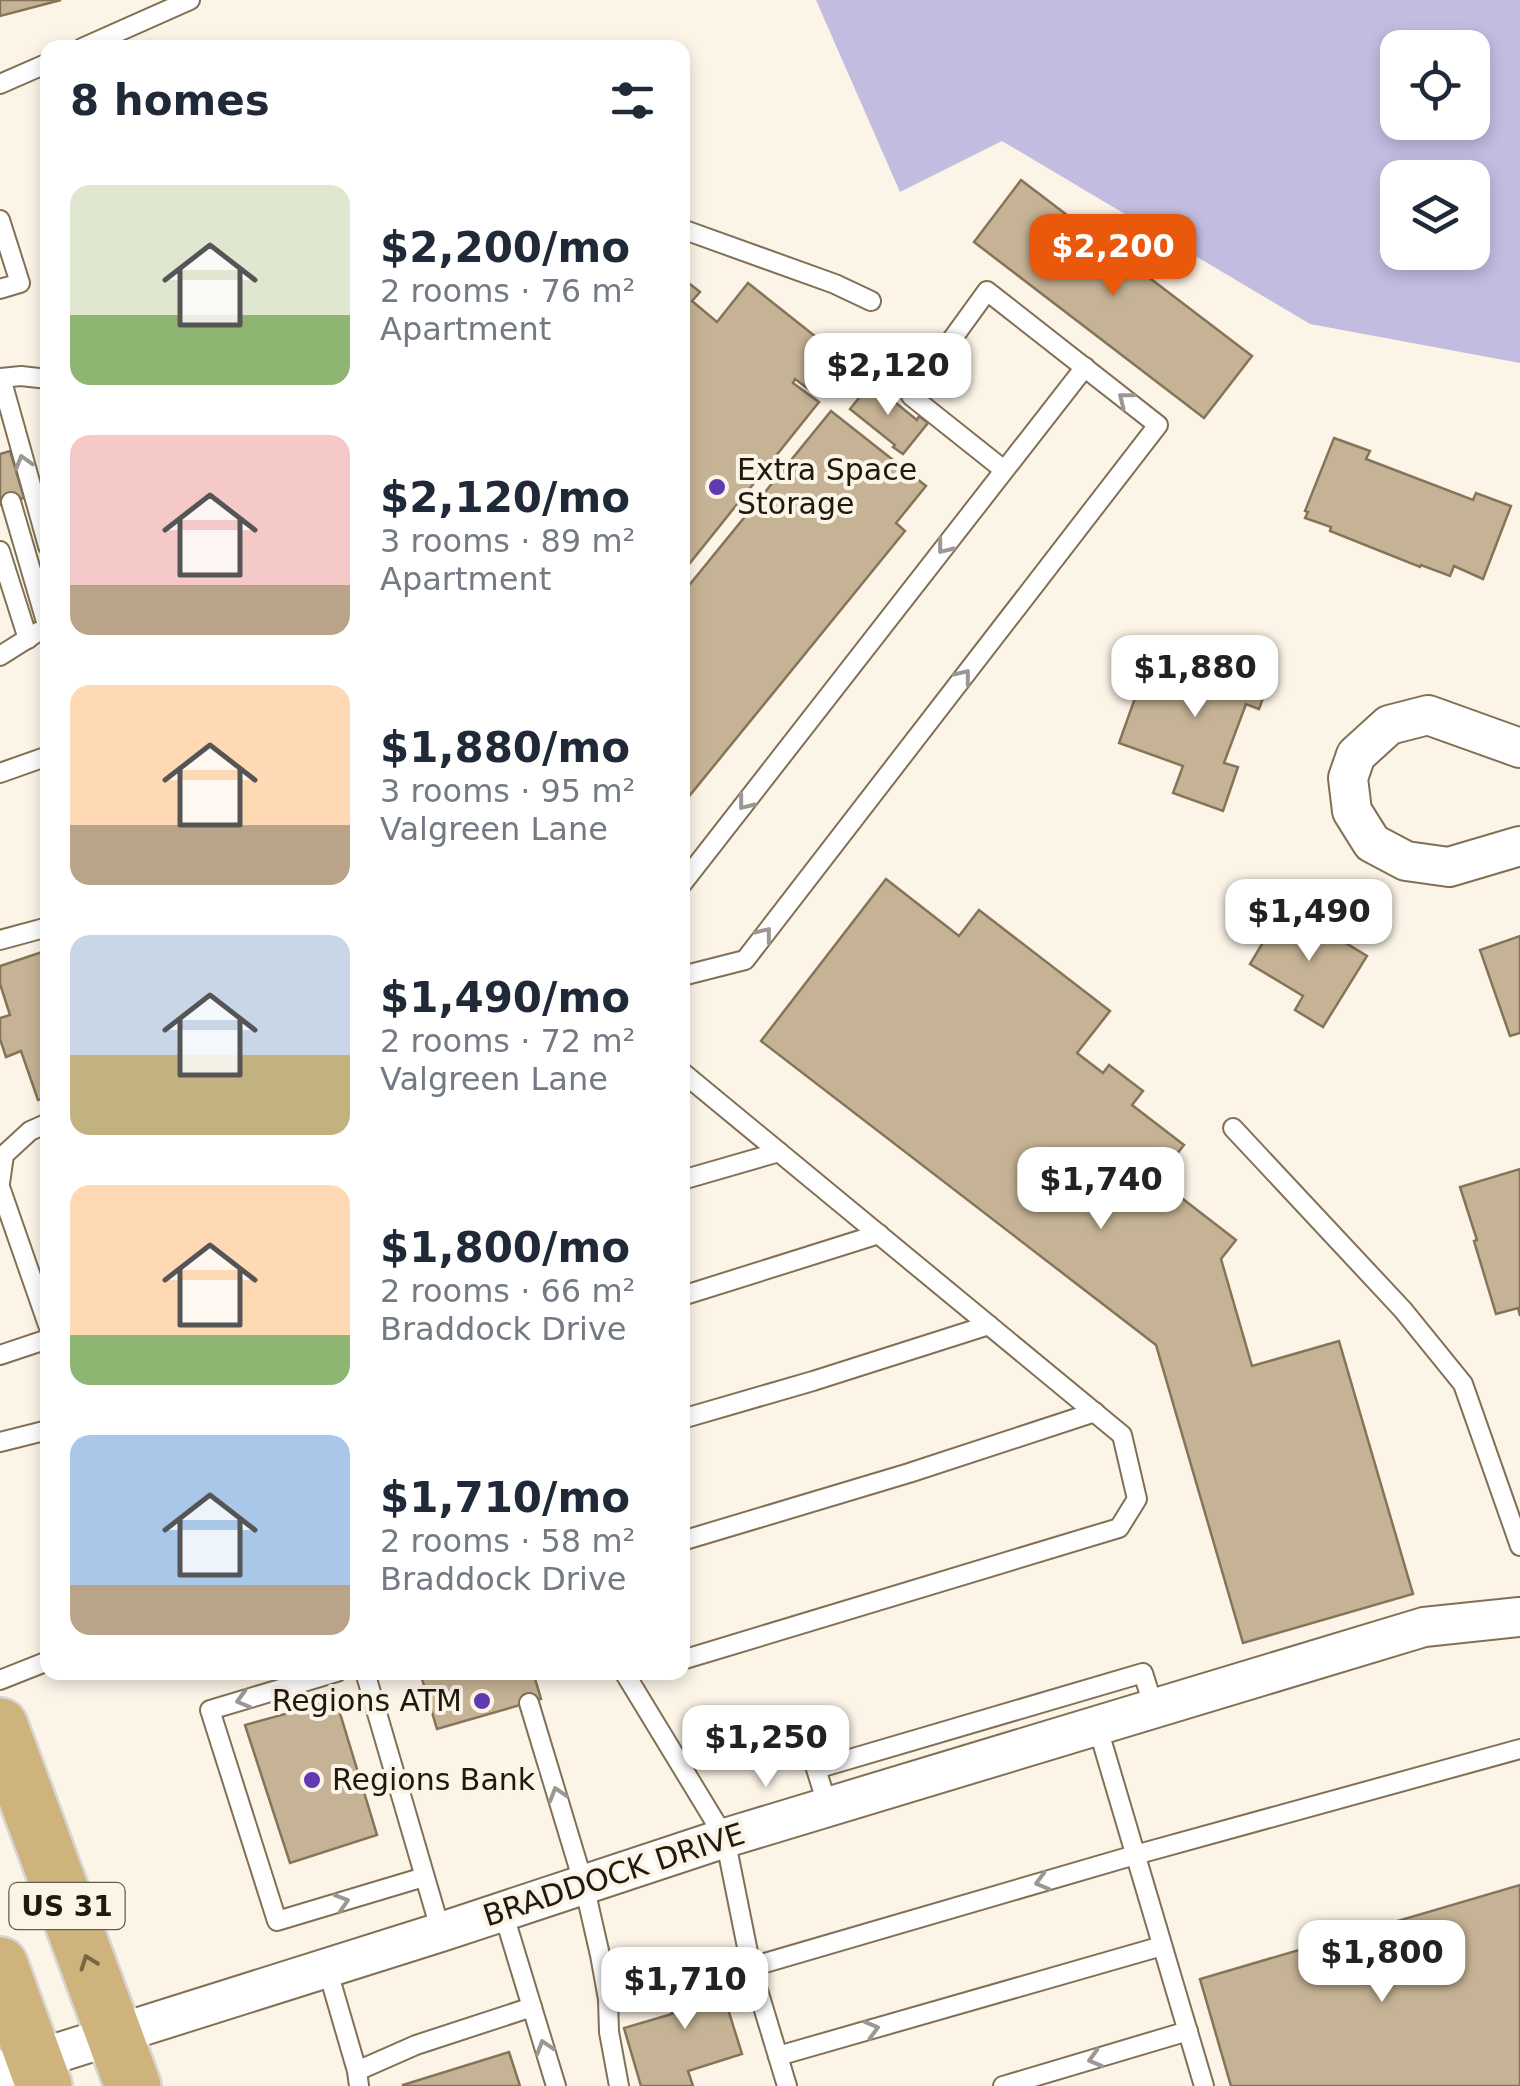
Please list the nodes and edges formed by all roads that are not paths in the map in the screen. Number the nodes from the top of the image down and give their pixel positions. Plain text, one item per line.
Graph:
1 (190, 0) edge
2 (100, 40) edge
3 (40, 66) edge
4 (0, 84) edge
5 (0, 220) edge
6 (690, 232) edge
7 (0, 289) edge
8 (871, 302) dead end
9 (1085, 367) junction
10 (0, 378) edge
11 (40, 378) edge
12 (1004, 470) junction
13 (10, 502) dead end
14 (40, 518) edge
15 (0, 551) edge
16 (40, 602) edge
17 (40, 630) edge
18 (28, 639) junction
19 (0, 656) edge
20 (1520, 748) edge
21 (40, 759) edge
22 (0, 773) edge
23 (1520, 846) edge
24 (690, 874) edge
25 (40, 929) edge
26 (0, 940) edge
27 (690, 974) edge
28 (690, 1079) edge
29 (40, 1128) edge
30 (1233, 1128) dead end
31 (779, 1152) junction
32 (690, 1178) edge
33 (0, 1185) edge
34 (880, 1234) junction
35 (690, 1293) edge
36 (40, 1302) edge
37 (989, 1325) junction
38 (40, 1342) edge
39 (0, 1355) edge
40 (1095, 1412) junction
41 (690, 1417) edge
42 (40, 1432) edge
43 (0, 1442) edge
44 (690, 1539) edge
45 (1520, 1546) edge
46 (1520, 1617) edge
47 (690, 1658) edge
48 (40, 1664) edge
49 (0, 1680) edge
50 (310, 1680) edge
51 (367, 1680) edge
52 (633, 1680) edge
53 (529, 1703) dead end
54 (1154, 1708) junction
55 (1097, 1725) junction
56 (0, 1726) edge
57 (1520, 1750) edge
58 (828, 1807) junction
59 (725, 1838) junction
60 (1136, 1855) junction
61 (424, 1877) junction
62 (584, 1886) junction
63 (503, 1912) junction
64 (441, 1932) junction
65 (1162, 1946) junction
66 (0, 1965) edge
67 (750, 1967) junction
68 (327, 1968) junction
69 (532, 2007) junction
70 (1188, 2032) junction
71 (778, 2056) junction
72 (124, 2061) edge
73 (26, 2073) edge
74 (358, 2078) edge
75 (556, 2086) edge
76 (619, 2086) edge
77 (786, 2086) edge
78 (1003, 2086) edge
79 (1204, 2086) edge

1 - 2 lane
3 - 4 lane
5 - 7 lane
6 - 8 lane
9 - 12 lane
9 - 12 lane
27 -> 9 lane
10 - 11 lane
14 -> 10 lane
12 -> 24 lane
13 - 16 lane
15 - 18 lane
17 - 18 lane
18 - 19 lane
20 - 23 street
21 - 22 lane
25 - 26 lane
28 - 31 lane
29 - 33 lane
30 - 45 lane
31 - 32 lane
31 - 34 lane
33 - 36 lane
34 - 35 lane
34 - 37 lane
37 - 40 lane
37 - 41 lane
38 - 39 lane
40 - 44 lane
40 - 47 lane
42 - 43 lane
46 - 54 street, BRADDOCK DRIVE
48 - 49 lane
50 -> 61 lane
51 - 61 lane
52 - 59 lane
62 -> 53 lane
54 - 55 street, BRADDOCK DRIVE
54 - 58 lane
55 - 58 street, BRADDOCK DRIVE
55 - 60 lane
72 -> 56 main road, US 31
57 - 60 lane
58 - 59 street, BRADDOCK DRIVE
59 - 62 street, BRADDOCK DRIVE
59 - 67 lane
60 - 65 lane
60 -> 67 lane
61 - 64 lane
62 - 63 street, BRADDOCK DRIVE
62 - 76 lane
63 - 64 street, BRADDOCK DRIVE
63 - 69 lane
64 - 68 street, BRADDOCK DRIVE
65 - 70 lane
71 -> 65 lane
66 - 73 main road, US 31
67 - 71 lane
68 - 72 street, BRADDOCK DRIVE
68 - 74 lane
69 - 74 lane
75 -> 69 lane
70 -> 78 lane
70 - 79 lane
71 - 77 lane
72 - 73 street, BRADDOCK DRIVE

